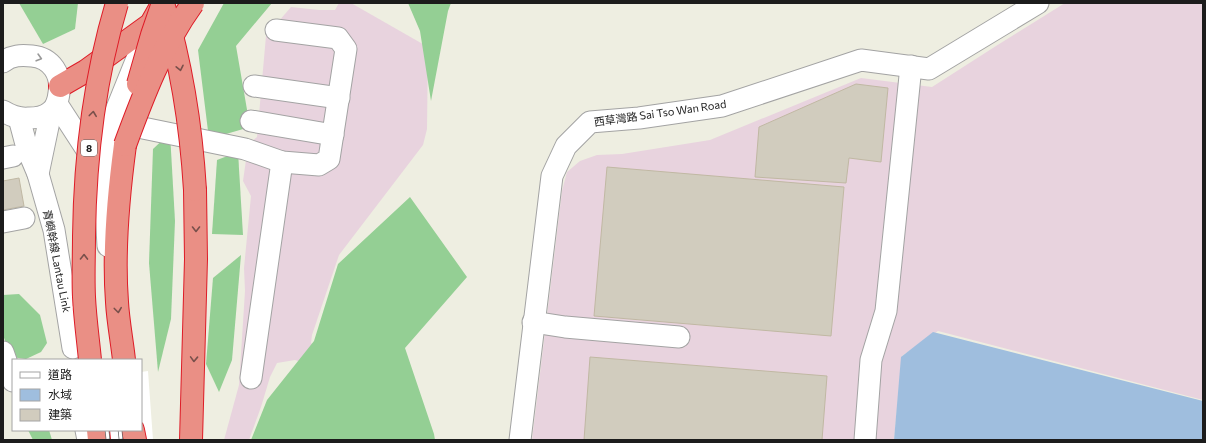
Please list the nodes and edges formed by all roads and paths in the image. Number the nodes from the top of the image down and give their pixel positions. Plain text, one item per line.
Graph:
1 (117, 3) edge
2 (163, 3) edge
3 (193, 3) edge
4 (1038, 3) edge
5 (151, 24) junction
6 (276, 30) dead end
7 (3, 62) edge
8 (910, 66) junction
9 (254, 86) dead end
10 (339, 98) junction
11 (56, 100) junction
12 (11, 114) edge
13 (113, 118) junction
14 (251, 120) dead end
15 (333, 135) junction
16 (125, 146) junction
17 (282, 162) junction
18 (38, 174) junction
19 (104, 177) junction
20 (24, 218) dead end
21 (3, 222) edge
22 (109, 278) dead end
23 (533, 322) junction
24 (679, 337) dead end
25 (3, 352) edge
26 (82, 354) edge
27 (124, 359) edge
28 (12, 378) edge
29 (251, 378) dead end
30 (190, 440) edge
31 (520, 440) edge
32 (865, 440) edge

26 -> 1 highway, 8, bridge
2 - 5 highway
2 - 16 highway, bridge
2 -> 30 highway, bridge
3 - 16 highway, bridge
4 - 8 street, 西草灣路 Sai Tso Wan Road
5 - 11 highway
5 - 13 street
6 - 10 street
7 -> 11 street
8 - 23 street, 西草灣路 Sai Tso Wan Road
8 - 32 street
9 - 10 street
10 - 15 street
11 - 12 street
11 - 18 street, 青嶼幹線 Lantau Link
11 - 19 street
12 - 18 street, 青嶼幹線 Lantau Link
13 - 17 street
13 - 19 street
14 - 15 street
15 - 17 street
16 -> 27 highway
17 - 29 street
18 - 26 street, 青嶼幹線 Lantau Link
19 - 22 street
20 - 21 street
23 - 24 street
23 - 31 street, 西草灣路 Sai Tso Wan Road
25 - 28 street

